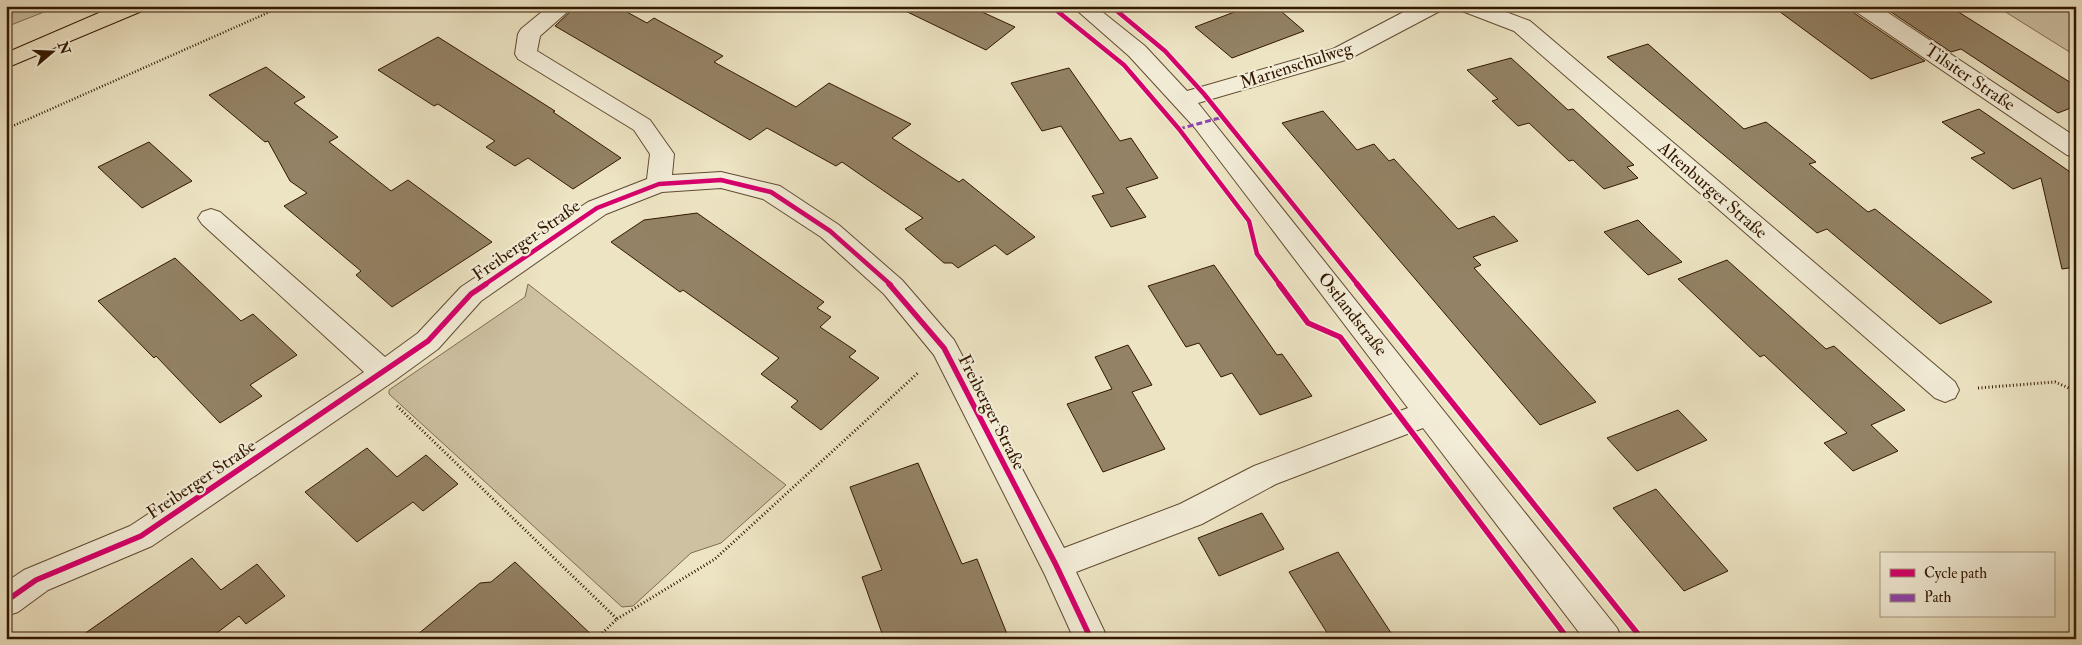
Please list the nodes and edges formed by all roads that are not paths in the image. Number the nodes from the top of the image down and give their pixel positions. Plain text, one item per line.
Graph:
1 (88, 6) edge
2 (134, 6) edge
3 (564, 6) edge
4 (1082, 6) edge
5 (1432, 6) edge
6 (1470, 6) edge
7 (1863, 6) edge
8 (6, 40) edge
9 (6, 61) edge
10 (1183, 100) junction
11 (2076, 149) edge
12 (659, 184) junction
13 (212, 218) dead end
14 (377, 377) junction
15 (1945, 390) road end
16 (1429, 412) junction
17 (1056, 565) junction
18 (6, 601) edge
19 (1091, 639) edge
20 (1605, 639) edge

1 - 8 main road
2 - 9 main road
3 - 12 street
4 - 10 street, Ostlandstraße
5 - 10 street, Marienschulweg
6 - 15 street, Altenburger Straße
7 - 11 street, Tilsiter Straße
10 - 16 street, Ostlandstraße
12 - 14 street, Freiberger Straße
12 - 17 street, Freiberger Straße
13 - 14 street
14 - 18 street, Freiberger Straße
16 - 17 street
16 - 20 street, Ostlandstraße
17 - 19 street, Freiberger Straße

